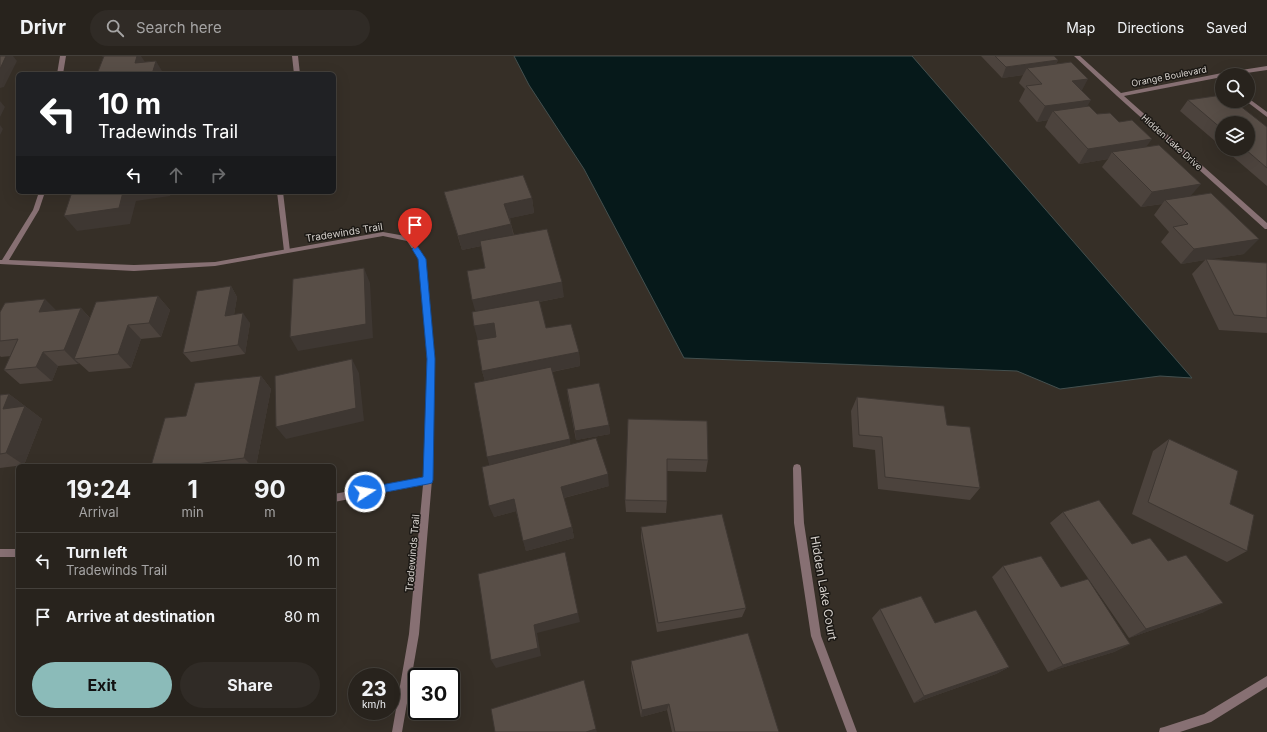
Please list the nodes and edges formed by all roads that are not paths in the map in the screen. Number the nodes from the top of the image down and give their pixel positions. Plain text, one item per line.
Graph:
1 (63, 56) edge
2 (295, 56) edge
3 (1078, 56) edge
4 (1267, 68) edge
5 (1255, 70) edge
6 (60, 72) edge
7 (297, 72) edge
8 (1215, 77) edge
9 (1119, 95) junction
10 (1255, 106) edge
11 (1267, 115) edge
12 (41, 194) edge
13 (280, 194) edge
14 (1267, 227) edge
15 (287, 251) junction
16 (2, 262) edge
17 (797, 468) dead end
18 (428, 480) junction
19 (336, 498) edge
20 (0, 553) edge
21 (16, 553) edge
22 (1267, 682) edge
23 (397, 732) edge
24 (852, 732) edge
25 (1164, 732) edge

1 - 6 street
2 - 7 street
3 - 9 street, Hidden Lake Drive
4 - 5 street, Orange Boulevard
8 - 9 street, Orange Boulevard
9 - 14 street, Hidden Lake Drive
10 - 11 street
12 - 16 street
13 - 15 street
15 - 16 street, Tradewinds Trail
15 - 18 street, Tradewinds Trail
17 - 24 street, Hidden Lake Court
18 - 19 street
18 - 23 street, Tradewinds Trail
20 - 21 street
22 - 25 street

